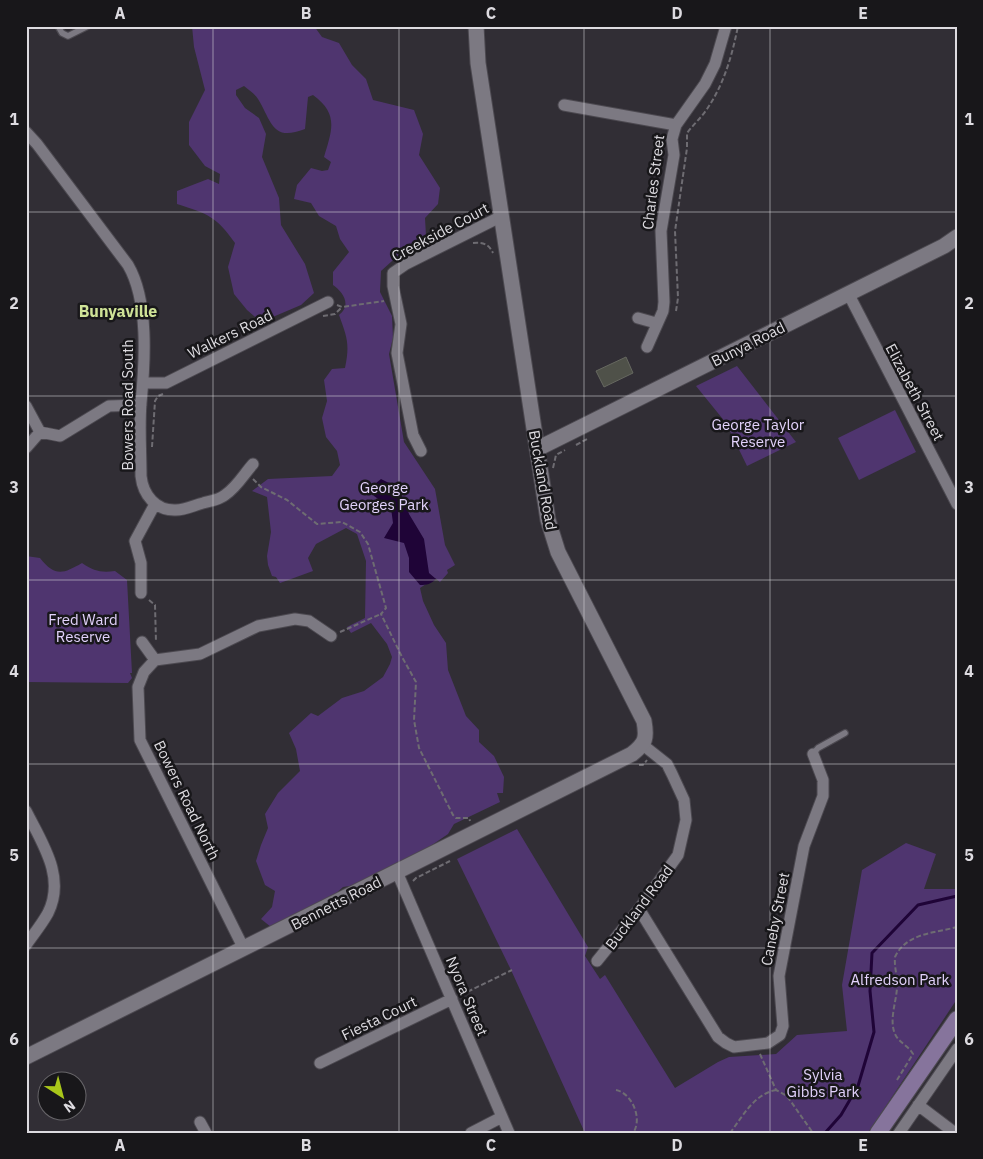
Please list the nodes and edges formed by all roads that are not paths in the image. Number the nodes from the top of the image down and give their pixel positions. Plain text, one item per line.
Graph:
1 (58, 26) edge
2 (88, 26) edge
3 (476, 26) edge
4 (726, 26) edge
5 (564, 105) dead end
6 (676, 125) junction
7 (26, 132) edge
8 (502, 216) junction
9 (957, 237) edge
10 (848, 293) junction
11 (328, 302) dead end
12 (638, 318) dead end
13 (656, 322) junction
14 (647, 347) dead end
15 (144, 383) junction
16 (141, 404) junction
17 (26, 406) edge
18 (40, 432) junction
19 (26, 448) edge
20 (537, 450) junction
21 (421, 451) dead end
22 (250, 468) road end
23 (156, 504) junction
24 (957, 504) edge
25 (141, 593) road end
26 (331, 636) road end
27 (142, 642) dead end
28 (153, 657) junction
29 (844, 733) dead end
30 (643, 745) junction
31 (813, 754) joint
32 (26, 811) edge
33 (397, 872) junction
34 (639, 909) junction
35 (26, 945) edge
36 (244, 949) junction
37 (597, 961) dead end
38 (452, 999) junction
39 (957, 1020) edge
40 (957, 1049) edge
41 (26, 1057) edge
42 (320, 1063) dead end
43 (918, 1105) junction
44 (502, 1118) junction
45 (200, 1122) dead end
46 (206, 1133) edge
47 (471, 1133) edge
48 (509, 1133) edge
49 (878, 1133) edge
50 (899, 1133) edge
51 (955, 1133) edge

1 - 2 lane
3 - 8 street, Buckland Road
4 - 6 street, Charles Street
5 - 6 street
6 - 13 street, Charles Street
7 - 15 street, Bowers Road South
8 - 20 street, Buckland Road
8 - 21 street, Creekside Court
9 - 10 street, Bunya Road
10 - 20 street, Bunya Road
10 - 24 street, Elizabeth Street
11 - 15 street, Walkers Road
12 - 13 street
13 - 14 street, Charles Street
15 - 16 street, Bowers Road South
16 - 18 street
16 - 23 street, Bowers Road South
17 - 18 street
18 - 19 street
20 - 30 street, Buckland Road
22 - 23 street
23 - 25 street
26 - 28 street
27 - 28 street
28 - 36 street, Bowers Road North
29 - 31 lane, Caneby Street
30 - 33 street, Bennetts Road
30 - 34 street, Buckland Road
31 - 34 street, Caneby Street
32 - 35 street
33 - 36 street, Bennetts Road
33 - 38 street, Nyora Street
34 - 37 street, Buckland Road
36 - 41 street, Bennetts Road
38 - 42 street, Fiesta Court
38 - 44 street, Nyora Street
39 - 49 main road
40 - 43 street
43 - 50 street
43 - 51 street
44 - 47 street
44 - 48 street, Nyora Street
45 - 46 street

